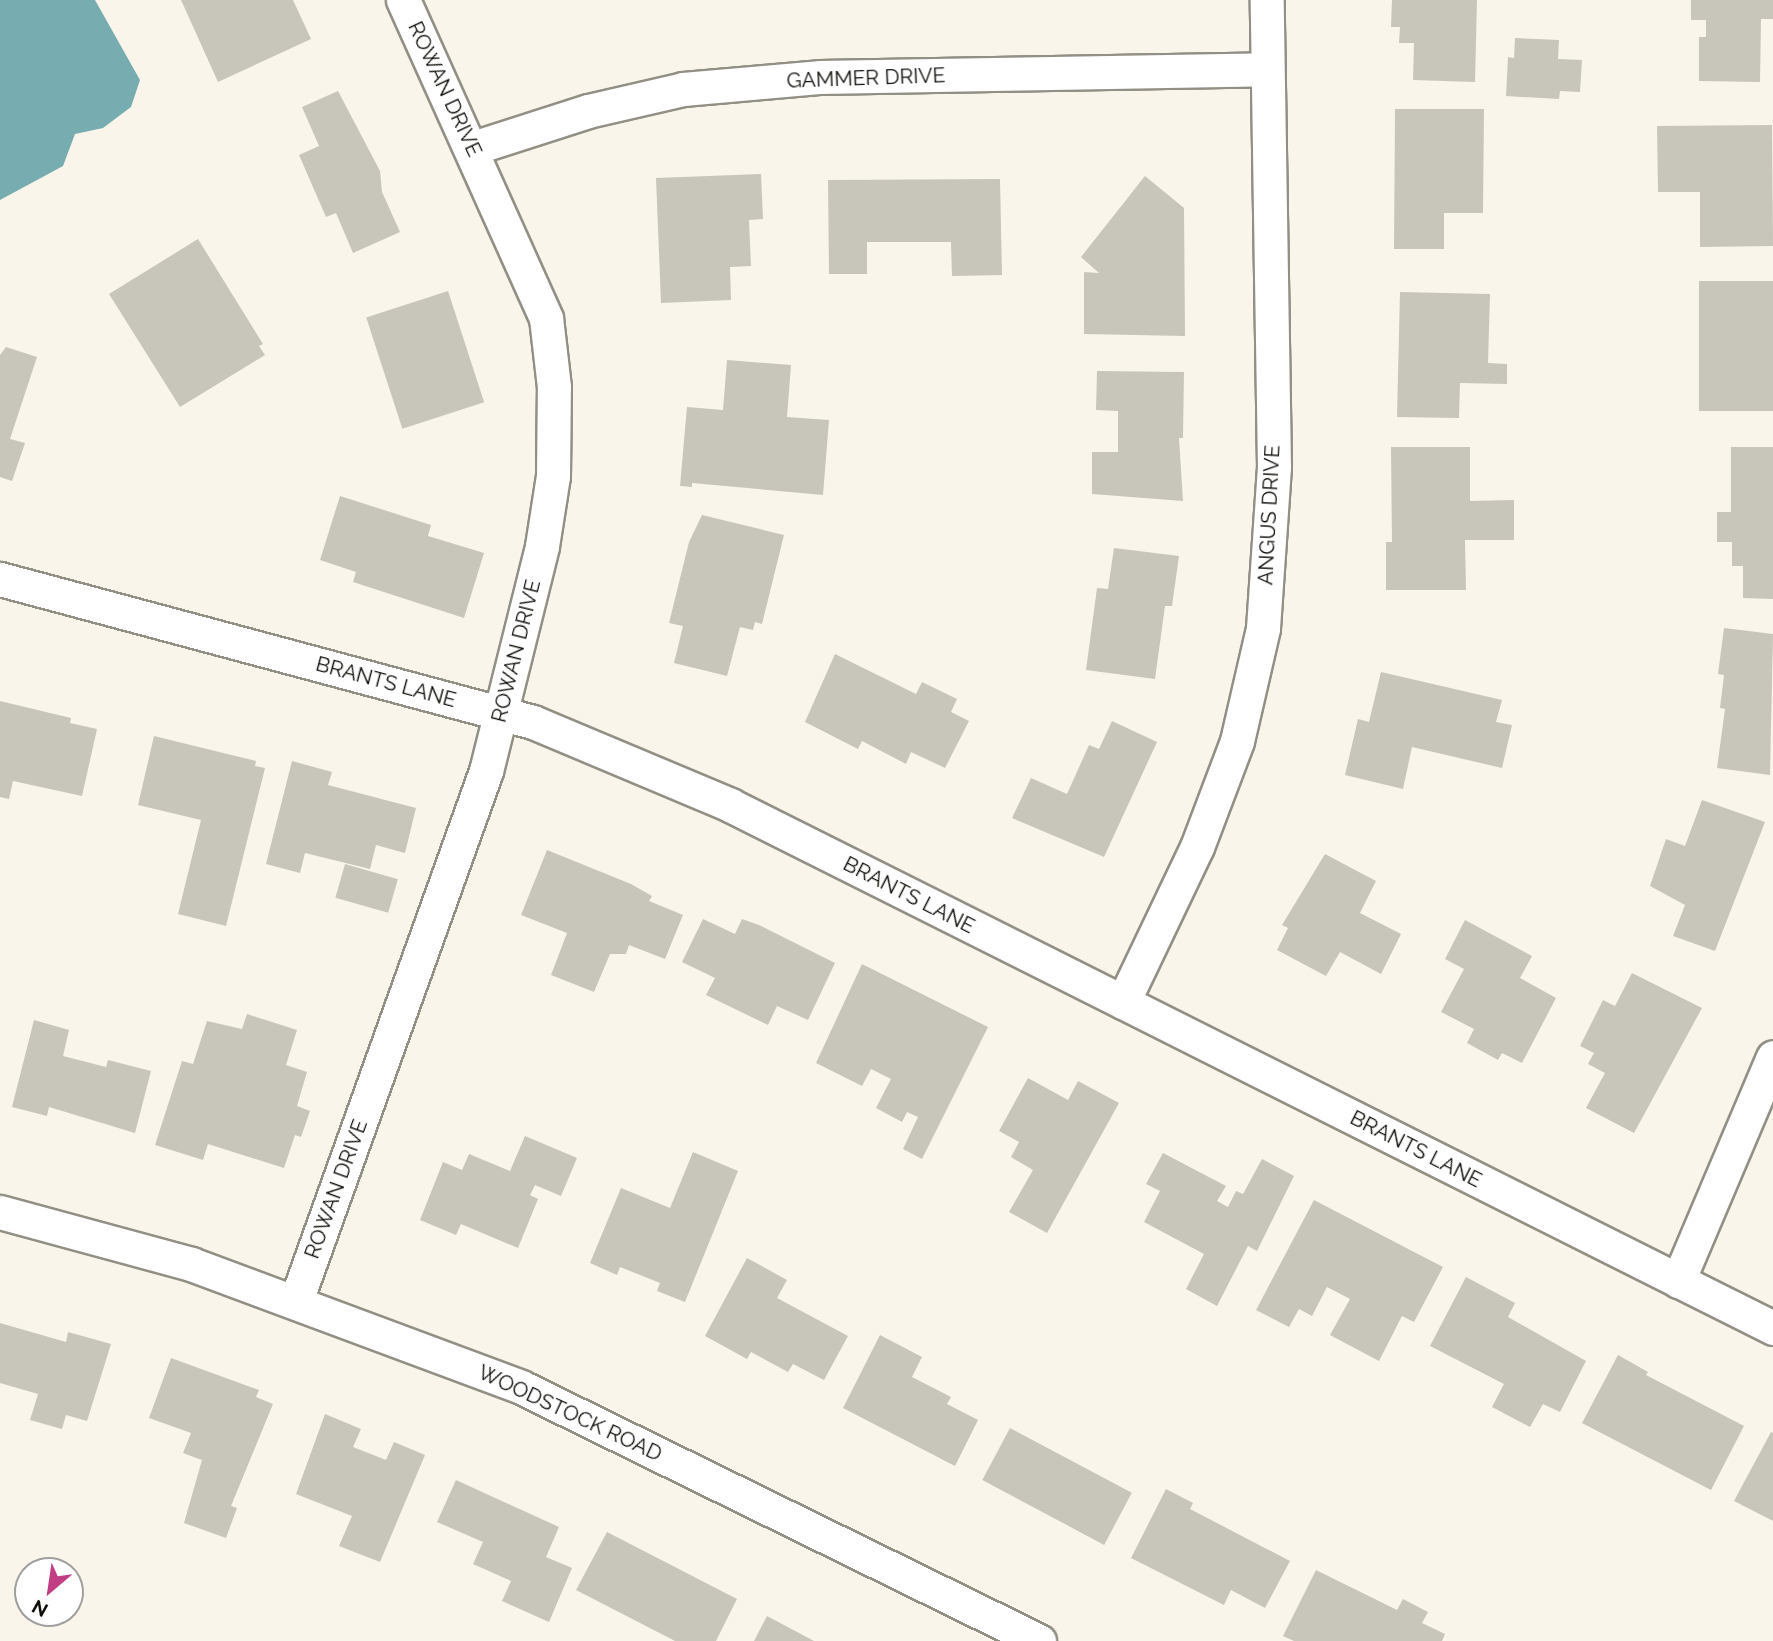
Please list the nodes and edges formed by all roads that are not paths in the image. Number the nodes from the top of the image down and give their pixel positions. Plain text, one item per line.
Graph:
1 (403, 0) edge
2 (1267, 0) edge
3 (1267, 69) junction
4 (473, 148) junction
5 (0, 579) edge
6 (500, 713) junction
7 (1123, 1002) junction
8 (1773, 1057) edge
9 (0, 1212) edge
10 (1678, 1281) junction
11 (296, 1301) junction
12 (1773, 1328) edge
13 (1039, 1641) edge

1 - 4 street, ROWAN DRIVE
2 - 3 street, ANGUS DRIVE
3 - 4 street, GAMMER DRIVE
3 - 7 street, ANGUS DRIVE
4 - 6 street, ROWAN DRIVE
5 - 6 street, BRANTS LANE
6 - 7 street, BRANTS LANE
6 - 11 street, ROWAN DRIVE
7 - 10 street, BRANTS LANE
8 - 10 street
9 - 11 street, WOODSTOCK ROAD
10 - 12 street, BRANTS LANE
11 - 13 street, WOODSTOCK ROAD

